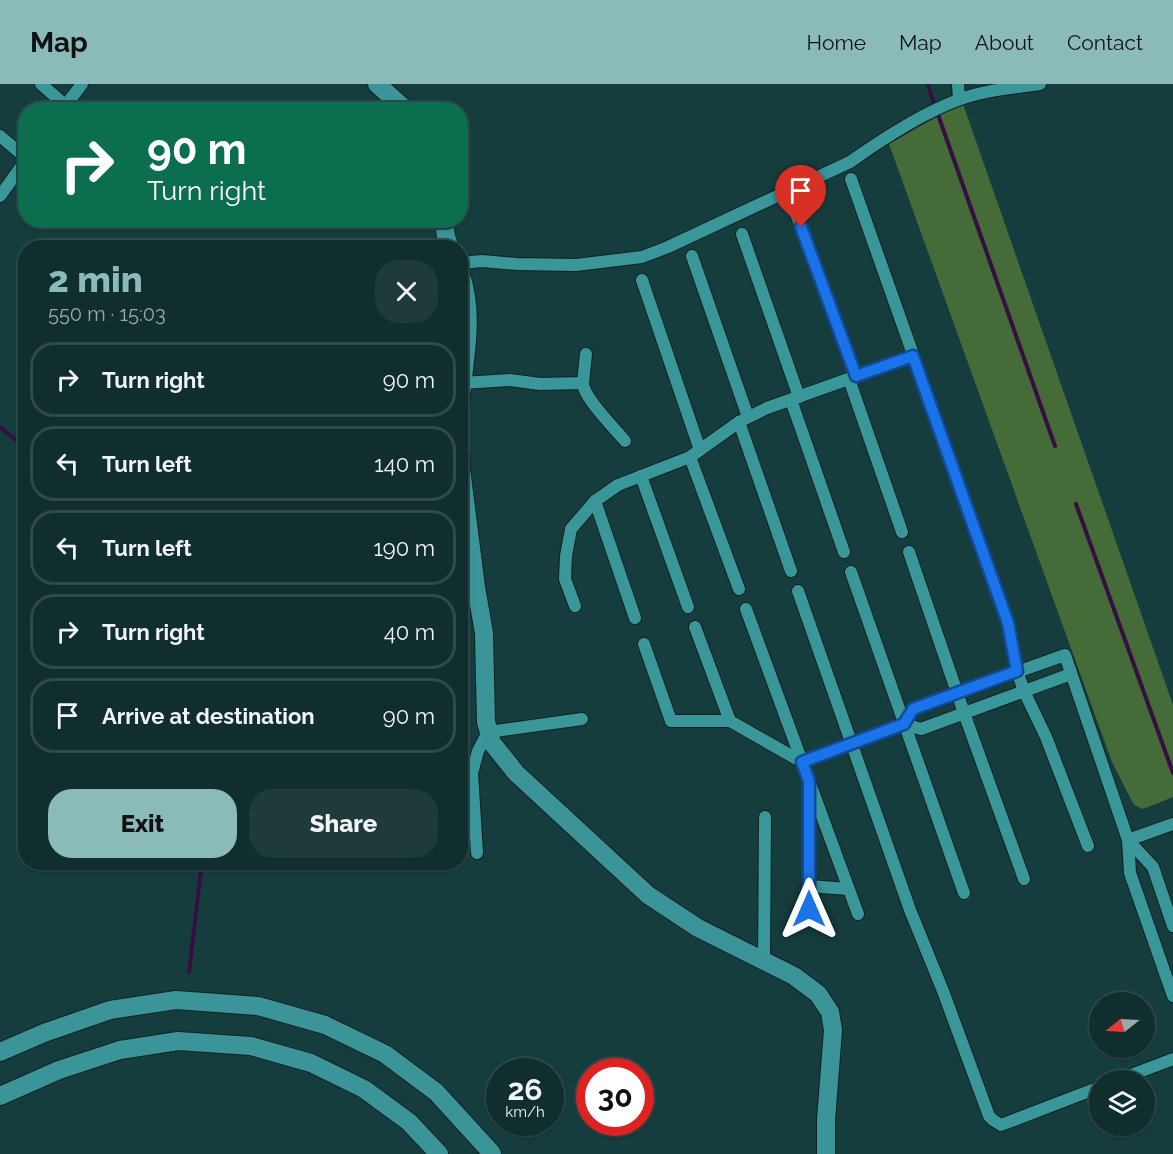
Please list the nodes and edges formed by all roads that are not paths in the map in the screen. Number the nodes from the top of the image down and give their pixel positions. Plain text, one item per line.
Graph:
1 (40, 84) edge
2 (82, 84) edge
3 (377, 84) edge
4 (958, 84) edge
5 (1040, 84) edge
6 (959, 99) junction
7 (59, 102) edge
8 (68, 102) edge
9 (397, 102) edge
10 (0, 136) edge
11 (18, 152) edge
12 (18, 170) edge
13 (851, 178) dead end
14 (0, 196) edge
15 (793, 206) dead end
16 (742, 234) dead end
17 (692, 256) dead end
18 (468, 262) edge
19 (642, 280) dead end
20 (586, 354) dead end
21 (913, 356) junction
22 (853, 377) junction
23 (468, 383) edge
24 (583, 383) junction
25 (795, 398) junction
26 (743, 420) junction
27 (625, 441) dead end
28 (695, 453) junction
29 (641, 476) junction
30 (595, 501) junction
31 (468, 529) edge
32 (902, 532) dead end
33 (844, 552) dead end
34 (909, 552) dead end
35 (791, 571) dead end
36 (851, 572) dead end
37 (739, 589) dead end
38 (798, 591) dead end
39 (575, 606) dead end
40 (688, 607) dead end
41 (746, 609) dead end
42 (635, 618) dead end
43 (695, 627) dead end
44 (644, 644) dead end
45 (1017, 671) junction
46 (1071, 674) junction
47 (1024, 691) junction
48 (957, 693) junction
49 (964, 713) junction
50 (582, 720) dead end
51 (730, 721) junction
52 (904, 724) junction
53 (488, 732) junction
54 (851, 743) junction
55 (802, 762) junction
56 (809, 781) junction
57 (765, 817) dead end
58 (1173, 824) edge
59 (1128, 840) junction
60 (1088, 846) dead end
61 (477, 853) dead end
62 (1024, 879) dead end
63 (809, 886) junction
64 (848, 889) junction
65 (964, 893) dead end
66 (809, 909) dead end
67 (858, 914) dead end
68 (1173, 926) edge
69 (764, 961) junction
70 (1173, 996) edge
71 (0, 1052) edge
72 (1173, 1059) edge
73 (1144, 1070) edge
74 (1089, 1091) edge
75 (0, 1096) edge
76 (439, 1154) edge
77 (492, 1154) edge
78 (826, 1154) edge

1 - 7 street
2 - 8 street
3 - 9 street
4 - 6 street
5 - 6 street
6 - 18 street
10 - 11 street
12 - 14 street
13 - 21 street
15 - 22 street
16 - 25 street
17 - 26 street
19 - 28 street
20 - 24 street
21 - 22 street
21 - 45 street
22 - 25 street
22 - 32 street
23 - 24 street
24 - 27 street
25 - 26 street
25 - 33 street
26 - 28 street
26 - 35 street
28 - 29 street
28 - 37 street
29 - 30 street
29 - 40 street
30 - 39 street
30 - 42 street
31 - 53 street
34 - 48 street
36 - 52 street
38 - 54 street
41 - 55 street
43 - 51 street
44 - 51 street
45 - 46 street
45 - 47 street
45 - 48 street
46 - 47 street
46 - 59 street
47 - 49 street
47 - 60 street
48 - 49 street
48 - 52 street
49 - 52 street
49 - 62 street
50 - 53 street
51 - 55 street
52 - 54 street
52 - 65 street
53 - 61 street
53 - 69 street
54 - 55 street
54 - 74 street
55 - 56 street
56 - 63 street
56 - 64 street
57 - 69 street
58 - 59 street
59 - 68 street
59 - 70 street
63 - 64 street
63 - 66 street
64 - 67 street
69 - 78 street
71 - 77 street
72 - 73 street
75 - 76 street

